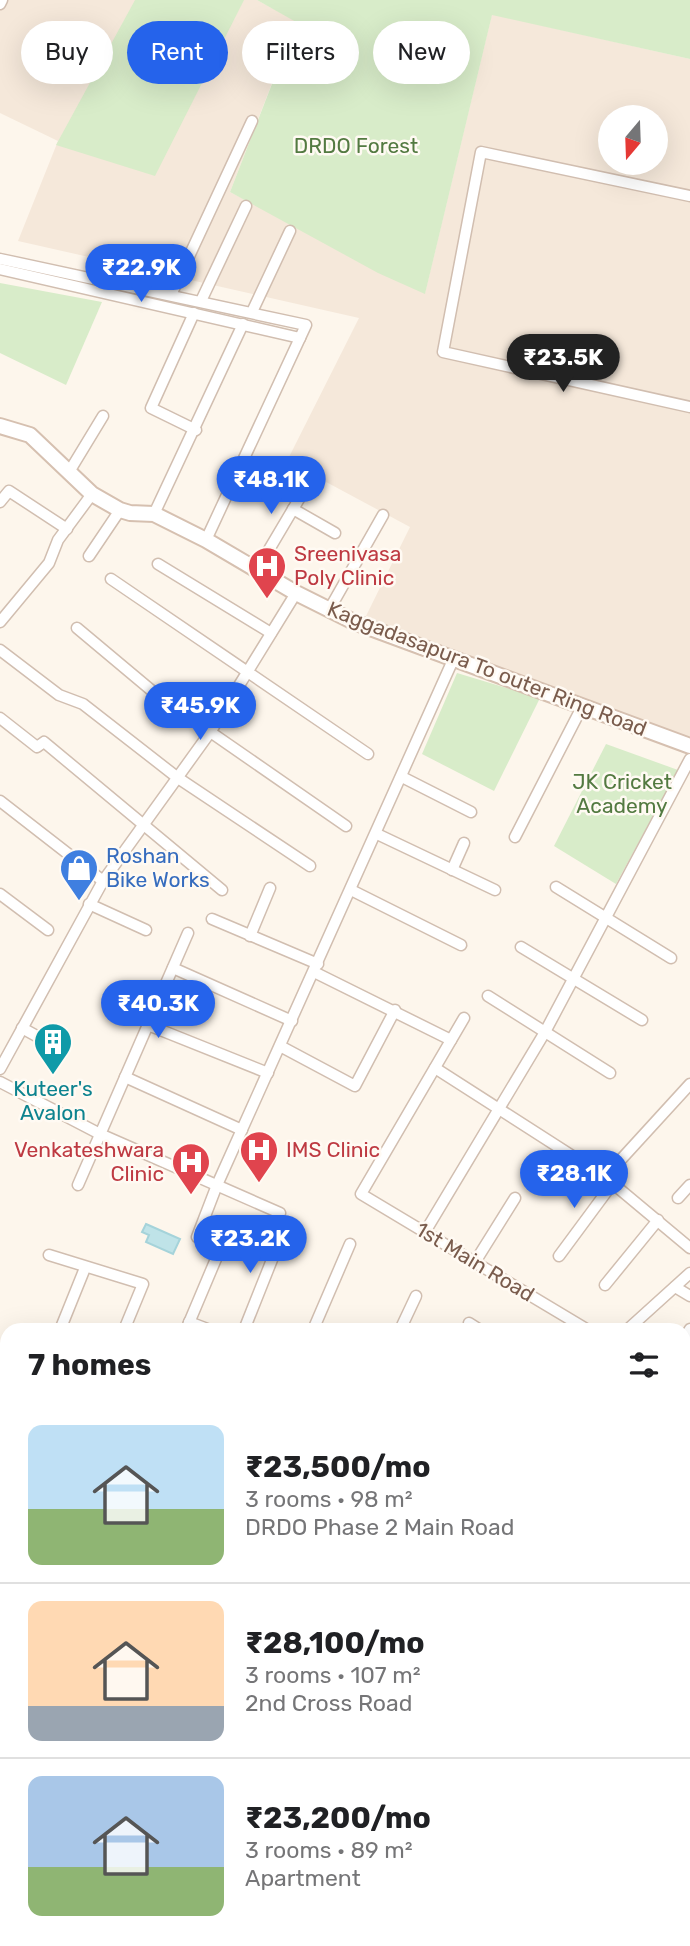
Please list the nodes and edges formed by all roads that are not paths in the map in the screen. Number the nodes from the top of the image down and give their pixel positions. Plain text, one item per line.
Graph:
1 (252, 121) dead end
2 (690, 196) edge
3 (246, 206) dead end
4 (289, 231) dead end
5 (0, 259) edge
6 (0, 269) edge
7 (96, 285) junction
8 (171, 295) junction
9 (201, 301) junction
10 (252, 312) junction
11 (194, 313) junction
12 (243, 324) junction
13 (300, 338) junction
14 (690, 407) edge
15 (103, 416) dead end
16 (0, 426) edge
17 (196, 430) junction
18 (69, 472) junction
19 (312, 477) dead end
20 (92, 494) junction
21 (0, 502) edge
22 (293, 509) junction
23 (120, 510) junction
24 (155, 514) junction
25 (383, 515) dead end
26 (67, 529) junction
27 (335, 533) dead end
28 (206, 540) junction
29 (89, 556) dead end
30 (159, 564) dead end
31 (257, 570) junction
32 (111, 579) dead end
33 (296, 593) junction
34 (330, 610) junction
35 (0, 622) edge
36 (77, 628) dead end
37 (271, 633) junction
38 (0, 650) edge
39 (453, 660) junction
40 (247, 673) junction
41 (583, 705) junction
42 (0, 718) edge
43 (211, 731) junction
44 (690, 746) edge
45 (369, 754) dead end
46 (690, 759) edge
47 (402, 777) junction
48 (178, 778) junction
49 (0, 801) edge
50 (471, 812) dead end
51 (144, 825) junction
52 (346, 826) dead end
53 (377, 834) junction
54 (515, 837) dead end
55 (464, 843) dead end
56 (310, 866) dead end
57 (452, 870) junction
58 (103, 881) junction
59 (556, 887) dead end
60 (270, 888) dead end
61 (222, 890) dead end
62 (352, 890) junction
63 (495, 890) dead end
64 (0, 894) edge
65 (89, 904) junction
66 (604, 917) junction
67 (212, 919) dead end
68 (48, 930) dead end
69 (146, 930) dead end
70 (188, 933) dead end
71 (250, 936) junction
72 (461, 945) dead end
73 (521, 947) dead end
74 (671, 958) dead end
75 (173, 968) junction
76 (316, 968) junction
77 (572, 978) junction
78 (488, 996) dead end
79 (395, 1010) junction
80 (464, 1018) dead end
81 (642, 1020) dead end
82 (292, 1021) junction
83 (148, 1026) junction
84 (22, 1028) junction
85 (545, 1032) junction
86 (452, 1040) junction
87 (280, 1046) junction
88 (62, 1050) dead end
89 (435, 1068) junction
90 (0, 1069) edge
91 (268, 1073) junction
92 (610, 1073) dead end
93 (125, 1077) junction
94 (0, 1082) edge
95 (690, 1084) edge
96 (499, 1108) junction
97 (242, 1130) junction
98 (100, 1134) junction
99 (609, 1180) junction
100 (78, 1185) dead end
101 (217, 1185) junction
102 (690, 1185) edge
103 (515, 1198) dead end
104 (678, 1198) dead end
105 (280, 1213) dead end
106 (658, 1220) junction
107 (283, 1232) dead end
108 (425, 1233) junction
109 (350, 1244) dead end
110 (690, 1248) edge
111 (49, 1255) dead end
112 (559, 1256) dead end
113 (475, 1262) junction
114 (85, 1268) junction
115 (690, 1273) edge
116 (605, 1285) dead end
117 (676, 1287) junction
118 (416, 1296) dead end
119 (690, 1296) edge
120 (63, 1323) edge
121 (127, 1323) edge
122 (188, 1323) edge
123 (247, 1323) edge
124 (316, 1323) edge
125 (403, 1323) edge
126 (576, 1323) edge
127 (635, 1323) edge

1 - 8 street
2 - 14 street
3 - 9 street
4 - 10 street
5 - 7 street
6 - 7 street
7 - 8 street
7 - 11 street
8 - 9 street
9 - 10 street
10 - 13 street
11 - 12 street
11 - 17 street
12 - 13 street
12 - 17 street
13 - 28 street
15 - 18 street
16 - 18 street, Kaggadasapura To outer Ring Road
17 - 24 street
18 - 20 street, Kaggadasapura To outer Ring Road
19 - 22 street
20 - 23 street, Kaggadasapura To outer Ring Road
20 - 26 street
21 - 26 street
22 - 27 street
22 - 31 street
23 - 24 street, Kaggadasapura To outer Ring Road
23 - 29 street
24 - 28 street, Kaggadasapura To outer Ring Road
25 - 34 street
26 - 35 street
28 - 31 street, Kaggadasapura To outer Ring Road
30 - 37 street
31 - 33 street, Kaggadasapura To outer Ring Road
32 - 40 street
33 - 34 street, Kaggadasapura To outer Ring Road
33 - 37 street
34 - 39 street, Kaggadasapura To outer Ring Road
36 - 43 street
37 - 40 street
38 - 48 street
39 - 41 street, Kaggadasapura To outer Ring Road
39 - 47 street
40 - 43 street
40 - 45 street
41 - 44 street, Kaggadasapura To outer Ring Road
41 - 54 street
42 - 51 street
43 - 48 street
43 - 52 street
46 - 66 street
47 - 50 street
47 - 53 street
48 - 51 street
48 - 56 street
49 - 58 street
51 - 58 street
51 - 61 street
53 - 57 street
53 - 62 street
55 - 57 street
57 - 63 street
58 - 65 street
59 - 66 street
60 - 71 street
62 - 72 street
62 - 76 street
64 - 68 street
65 - 69 street
65 - 84 street
66 - 74 street
66 - 77 street
67 - 71 street
70 - 75 street
71 - 76 street
73 - 77 street
75 - 82 street
75 - 83 street
76 - 79 street
76 - 82 street
77 - 81 street
77 - 85 street
78 - 85 street
79 - 86 street
79 - 87 street
80 - 86 street
82 - 87 street
83 - 91 street
83 - 93 street
84 - 88 street
84 - 90 street
85 - 92 street
85 - 96 street
86 - 89 street
87 - 91 street
89 - 96 street
89 - 108 street, 1st Main Road
91 - 97 street
93 - 97 street
93 - 98 street
94 - 98 street
95 - 99 street
96 - 99 street
96 - 108 street
97 - 101 street
98 - 100 street
98 - 101 street
99 - 106 street
99 - 112 street
101 - 105 street
101 - 122 street
102 - 104 street
103 - 113 street
106 - 110 street
106 - 116 street
107 - 123 street
108 - 113 street, 1st Main Road
109 - 124 street
111 - 114 street
113 - 126 street, 1st Main Road
114 - 120 street
114 - 121 street
115 - 117 street
117 - 119 street
117 - 127 street
118 - 125 street

